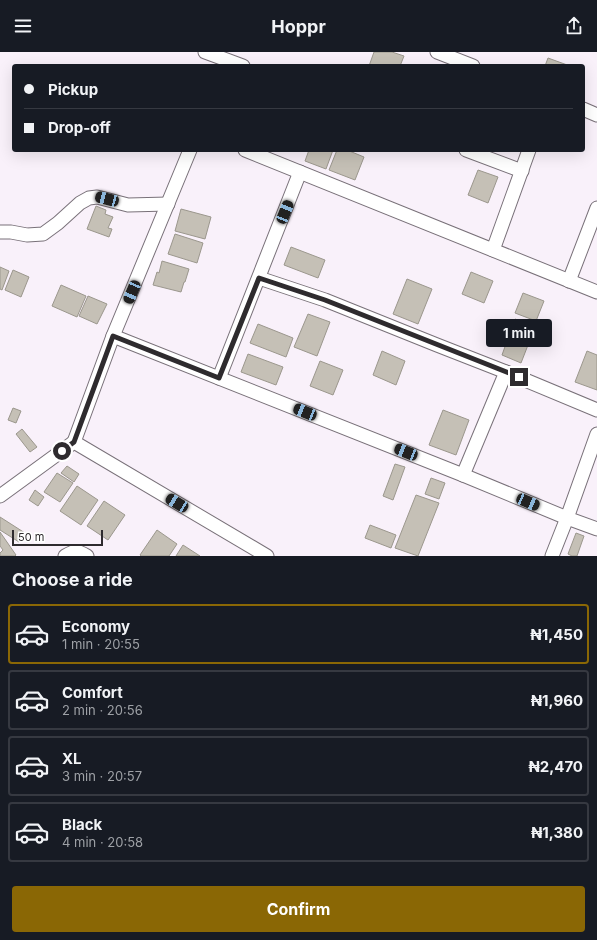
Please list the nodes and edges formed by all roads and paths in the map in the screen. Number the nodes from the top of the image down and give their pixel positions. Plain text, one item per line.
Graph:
1 (204, 52) edge
2 (437, 52) edge
3 (227, 59) edge
4 (238, 64) edge
5 (468, 64) edge
6 (585, 110) edge
7 (597, 115) edge
8 (189, 152) edge
9 (250, 152) edge
10 (471, 152) edge
11 (528, 152) edge
12 (522, 171) junction
13 (300, 172) junction
14 (168, 204) junction
15 (597, 208) edge
16 (0, 232) edge
17 (493, 250) junction
18 (259, 278) junction
19 (569, 280) junction
20 (597, 292) edge
21 (113, 336) junction
22 (506, 372) junction
23 (219, 378) junction
24 (597, 410) edge
25 (597, 434) edge
26 (74, 442) junction
27 (463, 475) junction
28 (0, 496) edge
29 (567, 518) junction
30 (597, 529) edge
31 (65, 556) edge
32 (87, 556) edge
33 (267, 556) edge
34 (552, 556) edge

1 - 3 street
2 - 5 street
3 - 4 street
6 - 7 street
8 - 14 street
9 - 13 street
10 - 12 street
11 - 12 street
12 - 17 street
13 - 17 street
13 - 18 street
14 - 16 street
14 - 21 street
15 - 19 street
17 - 19 street
18 - 22 street
18 - 23 street
19 - 20 street
21 - 23 street
21 - 26 street
22 - 24 street
22 - 27 street
23 - 27 street
25 - 29 street
26 - 28 street
26 - 33 street
27 - 29 street
29 - 30 street
29 - 34 street
31 - 32 street

